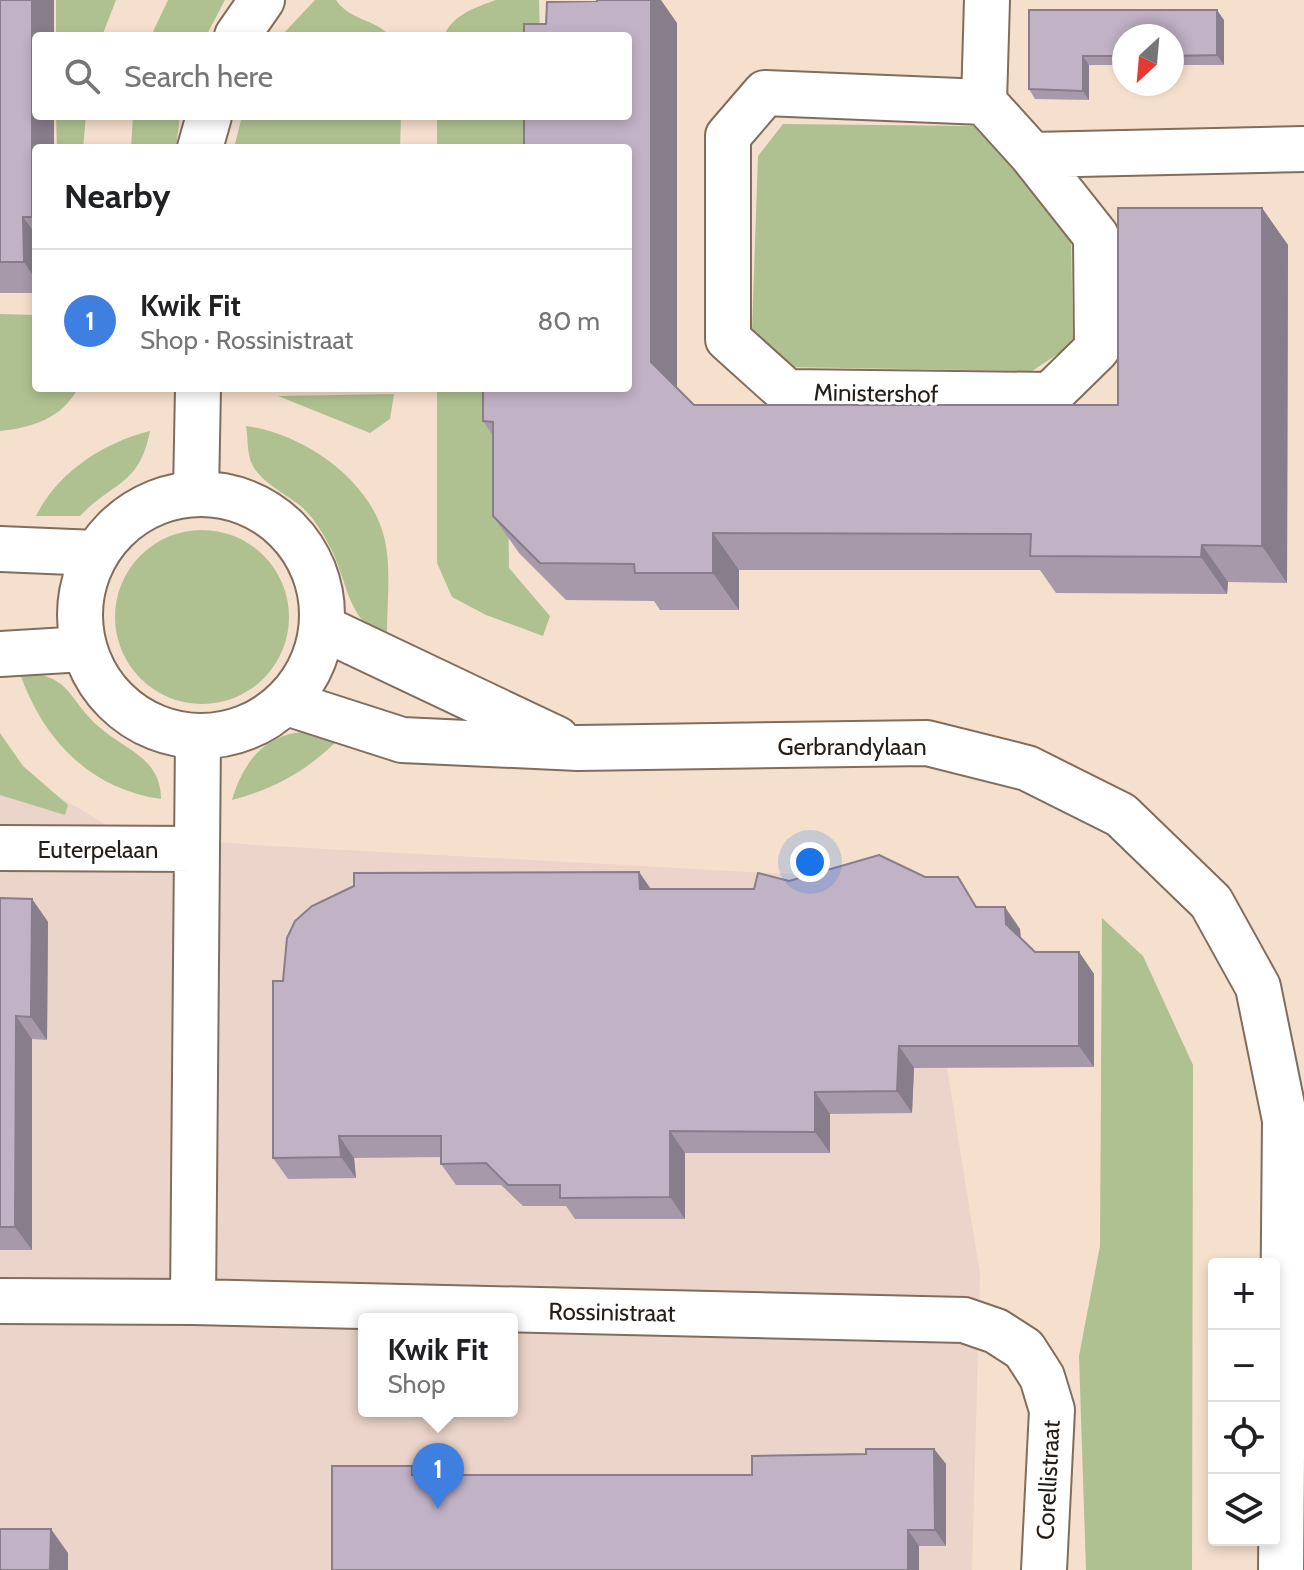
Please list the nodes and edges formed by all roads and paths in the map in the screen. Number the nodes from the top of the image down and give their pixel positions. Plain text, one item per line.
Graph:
1 (262, 0) edge
2 (987, 0) edge
3 (240, 32) edge
4 (984, 102) junction
5 (208, 120) edge
6 (201, 144) edge
7 (1304, 149) edge
8 (1032, 155) junction
9 (198, 392) edge
10 (196, 493) junction
11 (0, 549) edge
12 (96, 553) junction
13 (323, 628) junction
14 (84, 649) junction
15 (0, 654) edge
16 (287, 703) junction
17 (198, 737) junction
18 (578, 748) junction
19 (0, 848) edge
20 (196, 849) junction
21 (0, 1301) edge
22 (193, 1302) junction
23 (1024, 1349) joint
24 (1044, 1570) edge
25 (1281, 1570) edge

1 - 3 street
2 - 4 street
4 - 8 street, Ministershof
4 - 8 street, Ministershof
5 - 6 street
7 - 8 street
9 - 10 street
10 - 12 street
10 - 13 street
11 - 12 street
12 - 14 street
13 - 16 street
13 - 18 street, Gerbrandylaan
14 - 15 street
14 - 17 street
16 - 17 street
16 - 18 street, Gerbrandylaan
17 - 20 street
18 - 25 street, Gerbrandylaan
19 - 20 street, Euterpelaan
20 - 22 street
21 - 22 street, Rossinistraat
22 - 23 street, Rossinistraat
23 - 24 street, Corellistraat

